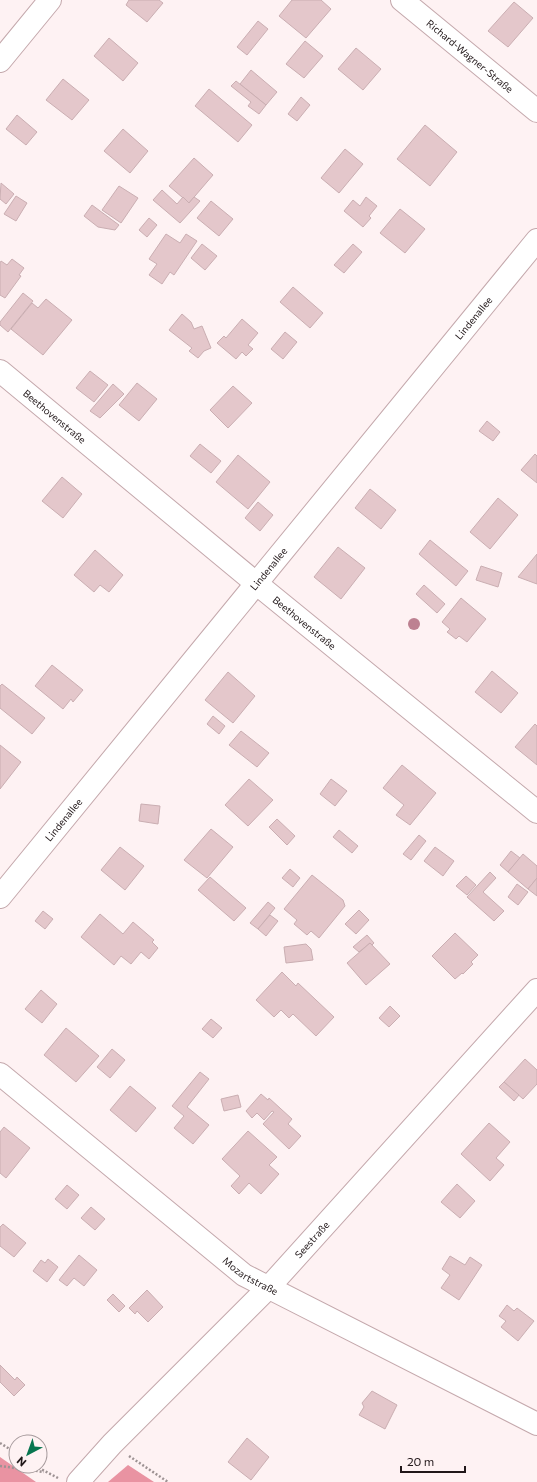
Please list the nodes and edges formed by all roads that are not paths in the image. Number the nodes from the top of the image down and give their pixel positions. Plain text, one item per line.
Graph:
1 (50, 0) edge
2 (402, 0) edge
3 (0, 61) edge
4 (537, 111) edge
5 (537, 240) edge
6 (0, 371) edge
7 (257, 584) junction
8 (537, 812) edge
9 (0, 897) edge
10 (537, 990) edge
11 (0, 1074) edge
12 (269, 1287) junction
13 (537, 1424) edge
14 (72, 1481) edge

1 - 3 street
2 - 4 street, Richard-Wagner-Straße
5 - 7 street, Lindenallee
6 - 7 street, Beethovenstraße
7 - 8 street, Beethovenstraße
7 - 9 street, Lindenallee
10 - 12 street, Seestraße
11 - 12 street, Mozartstraße
12 - 13 street, Mozartstraße
12 - 14 street, Seestraße

